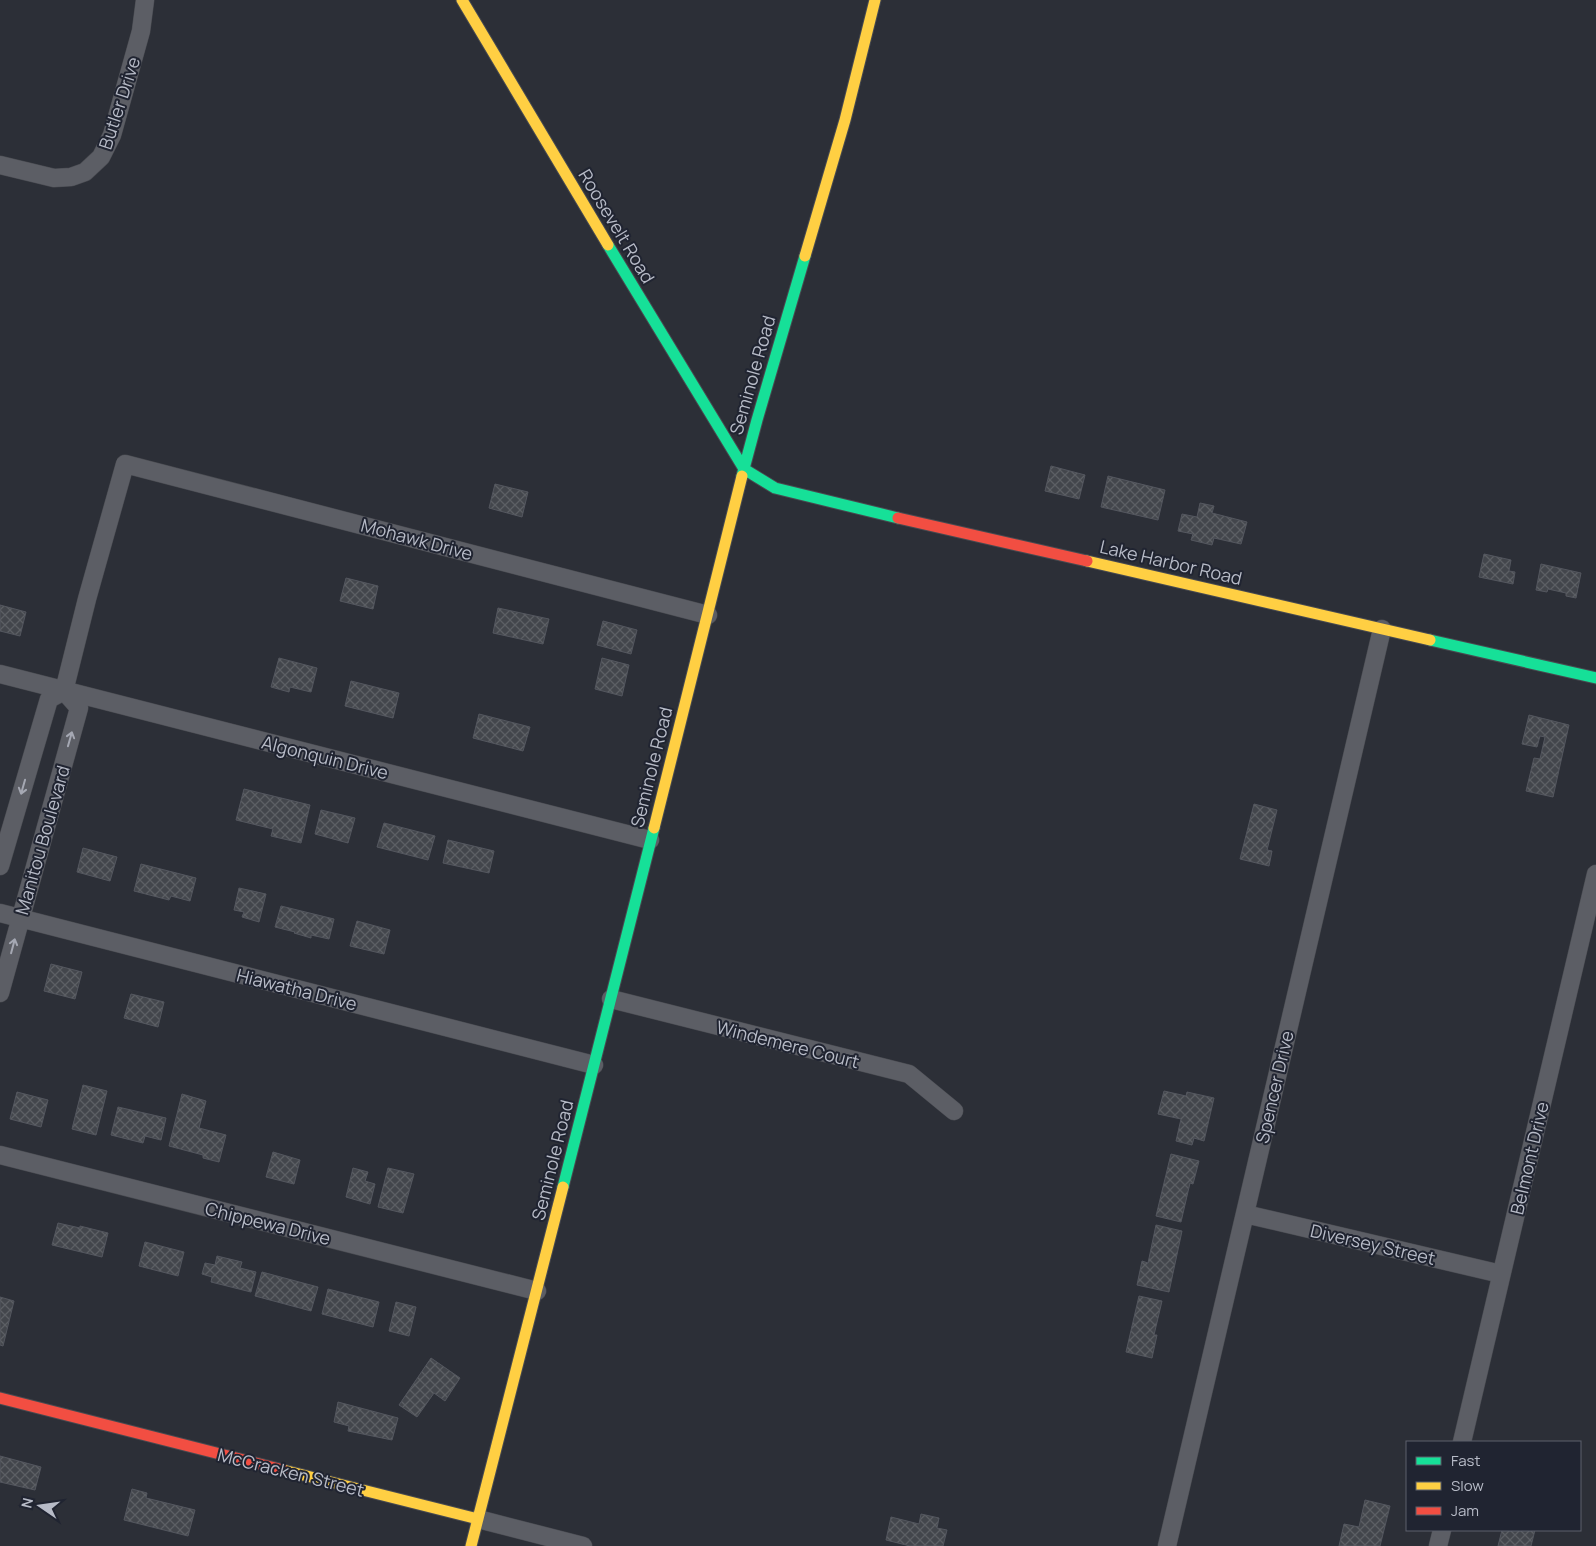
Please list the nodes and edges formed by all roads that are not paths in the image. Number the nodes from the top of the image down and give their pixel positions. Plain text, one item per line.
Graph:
1 (145, 0) edge
2 (462, 0) edge
3 (875, 0) edge
4 (0, 166) edge
5 (744, 469) junction
6 (708, 614) junction
7 (1382, 629) junction
8 (0, 674) edge
9 (1596, 678) edge
10 (64, 691) junction
11 (650, 840) junction
12 (0, 866) edge
13 (1596, 874) edge
14 (0, 913) edge
15 (20, 919) junction
16 (0, 993) edge
17 (611, 999) junction
18 (594, 1065) junction
19 (954, 1111) dead end
20 (0, 1155) edge
21 (1245, 1214) junction
22 (1502, 1274) junction
23 (537, 1291) junction
24 (0, 1398) edge
25 (1462, 1441) edge
26 (478, 1519) junction
27 (1442, 1531) edge
28 (471, 1546) edge
29 (583, 1546) edge
30 (1167, 1546) edge
31 (1438, 1546) edge

1 - 4 street, Butler Drive
2 - 5 street, Roosevelt Road
3 - 5 street, Seminole Road
5 - 6 street, Seminole Road
5 - 7 street, Lake Harbor Road
6 - 10 street, Mohawk Drive
6 - 11 street, Seminole Road
7 - 9 street, Lake Harbor Road
7 - 21 street, Spencer Drive
8 - 10 street, Algonquin Drive
10 - 11 street, Algonquin Drive
10 -> 12 street, Manitou Boulevard
15 -> 10 street, Manitou Boulevard
11 - 17 street, Seminole Road
13 - 22 street, Belmont Drive
14 - 15 street, Hiawatha Drive
16 -> 15 street, Manitou Boulevard
15 - 18 street, Hiawatha Drive
17 - 18 street, Seminole Road
17 - 19 street, Windemere Court
18 - 23 street, Seminole Road
20 - 23 street, Chippewa Drive
21 - 22 street, Diversey Street
21 - 30 street, Spencer Drive
22 - 25 street, Belmont Drive
23 - 26 street, Seminole Road
24 - 26 street, McCracken Street
26 - 28 street, Seminole Road
26 - 29 street, McCracken Street
27 - 31 street

